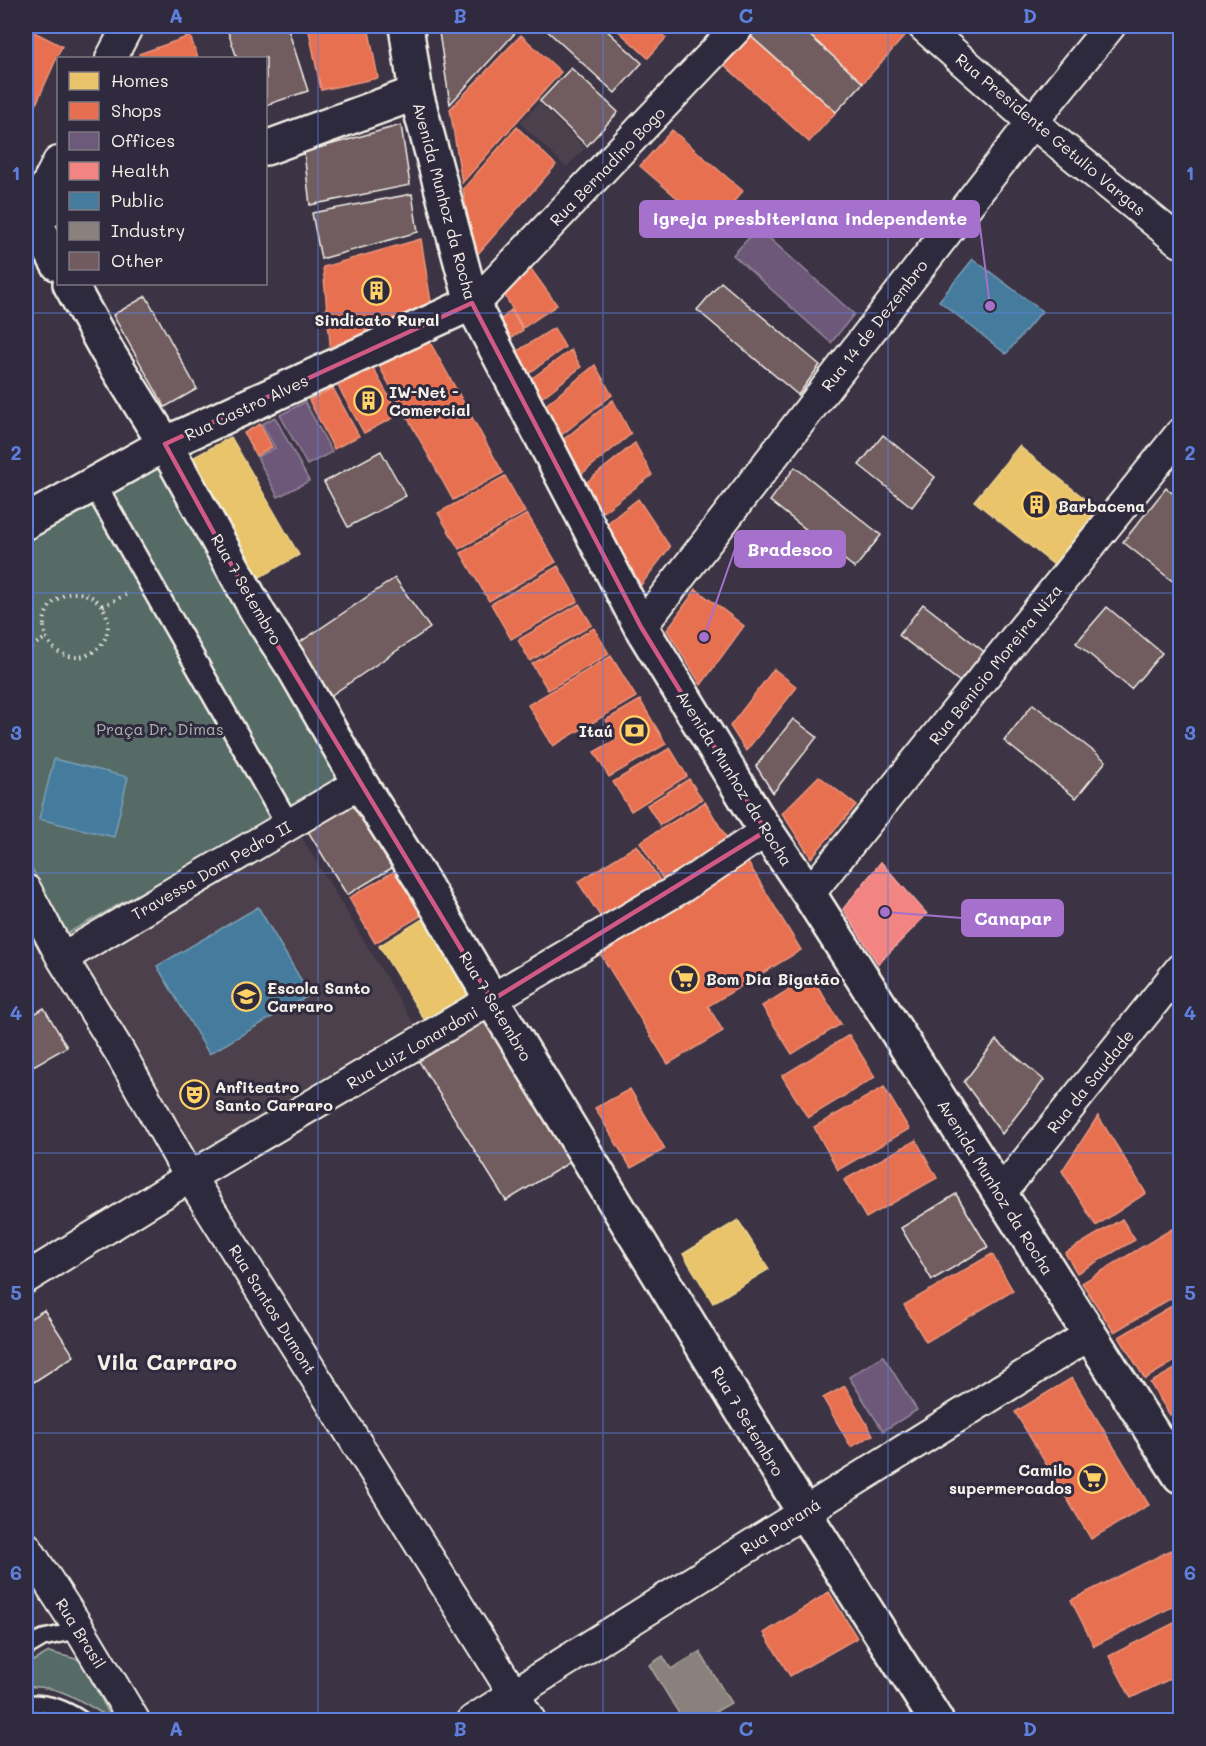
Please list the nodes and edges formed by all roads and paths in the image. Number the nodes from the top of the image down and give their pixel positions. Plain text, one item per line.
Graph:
1 (128, 26) edge
2 (405, 26) edge
3 (740, 26) edge
4 (923, 26) edge
5 (1110, 26) edge
6 (112, 57) edge
7 (416, 93) junction
8 (1032, 122) junction
9 (267, 148) edge
10 (57, 164) edge
11 (35, 210) edge
12 (1180, 242) edge
13 (57, 262) edge
14 (71, 285) edge
15 (472, 303) junction
16 (1180, 434) edge
17 (165, 444) junction
18 (94, 484) junction
19 (26, 522) edge
20 (640, 627) junction
21 (46, 638) junction
22 (26, 649) edge
23 (360, 783) junction
24 (288, 825) junction
25 (766, 831) junction
26 (26, 890) edge
27 (809, 894) junction
28 (62, 958) junction
29 (1180, 969) edge
30 (492, 1000) junction
31 (190, 1177) junction
32 (1000, 1194) junction
33 (26, 1278) edge
34 (1089, 1335) junction
35 (1180, 1476) edge
36 (803, 1511) junction
37 (26, 1547) edge
38 (80, 1630) junction
39 (26, 1648) edge
40 (513, 1694) junction
41 (26, 1703) edge
42 (82, 1720) edge
43 (134, 1720) edge
44 (472, 1720) edge
45 (530, 1720) edge
46 (936, 1720) edge

1 - 6 street
2 - 7 main road, Avenida Munhoz da Rocha
3 - 15 street, Rua Bernadino Bogo
4 - 8 street, Rua Presidente Getulio Vargas
5 - 8 street, Rua 14 de Dezembro
7 - 9 main road
7 - 15 main road, Avenida Munhoz da Rocha
8 - 12 street, Rua Presidente Getulio Vargas
8 - 20 street, Rua 14 de Dezembro
10 - 11 street
11 - 13 main road
14 - 17 main road, Rua 7 Setembro
15 - 17 main road, Rua Castro Alves
15 - 20 main road, Avenida Munhoz da Rocha
16 - 27 street, Rua Benicio Moreira Niza
17 - 18 main road, Rua Castro Alves
17 - 23 main road, Rua 7 Setembro
18 - 19 main road, Rua Castro Alves
18 - 24 street
20 - 25 main road, Avenida Munhoz da Rocha
21 - 21 path
21 - 22 path
23 - 24 street, Travessa Dom Pedro II
23 - 30 main road, Rua 7 Setembro
24 - 28 street, Travessa Dom Pedro II
25 - 27 main road, Avenida Munhoz da Rocha
25 - 30 street, Rua Luiz Lonardoni
26 - 28 street, Rua Santos Dumont
27 - 32 main road, Avenida Munhoz da Rocha
28 - 31 street, Rua Santos Dumont
29 - 32 street, Rua da Saudade
30 - 31 street, Rua Luiz Lonardoni
30 - 36 main road, Rua 7 Setembro
31 - 33 street, Rua Luiz Lonardoni
31 - 40 street, Rua Santos Dumont
32 - 34 main road, Avenida Munhoz da Rocha
34 - 35 main road, Avenida Munhoz da Rocha
34 - 36 street, Rua Paraná
36 - 40 street, Rua Paraná
36 - 46 main road, Rua 7 Setembro
37 - 38 street, Rua Brasil
38 - 39 lane
38 - 43 street, Rua Brasil
40 - 44 street, Rua Paraná
40 - 45 street, Rua Santos Dumont
41 - 42 lane

